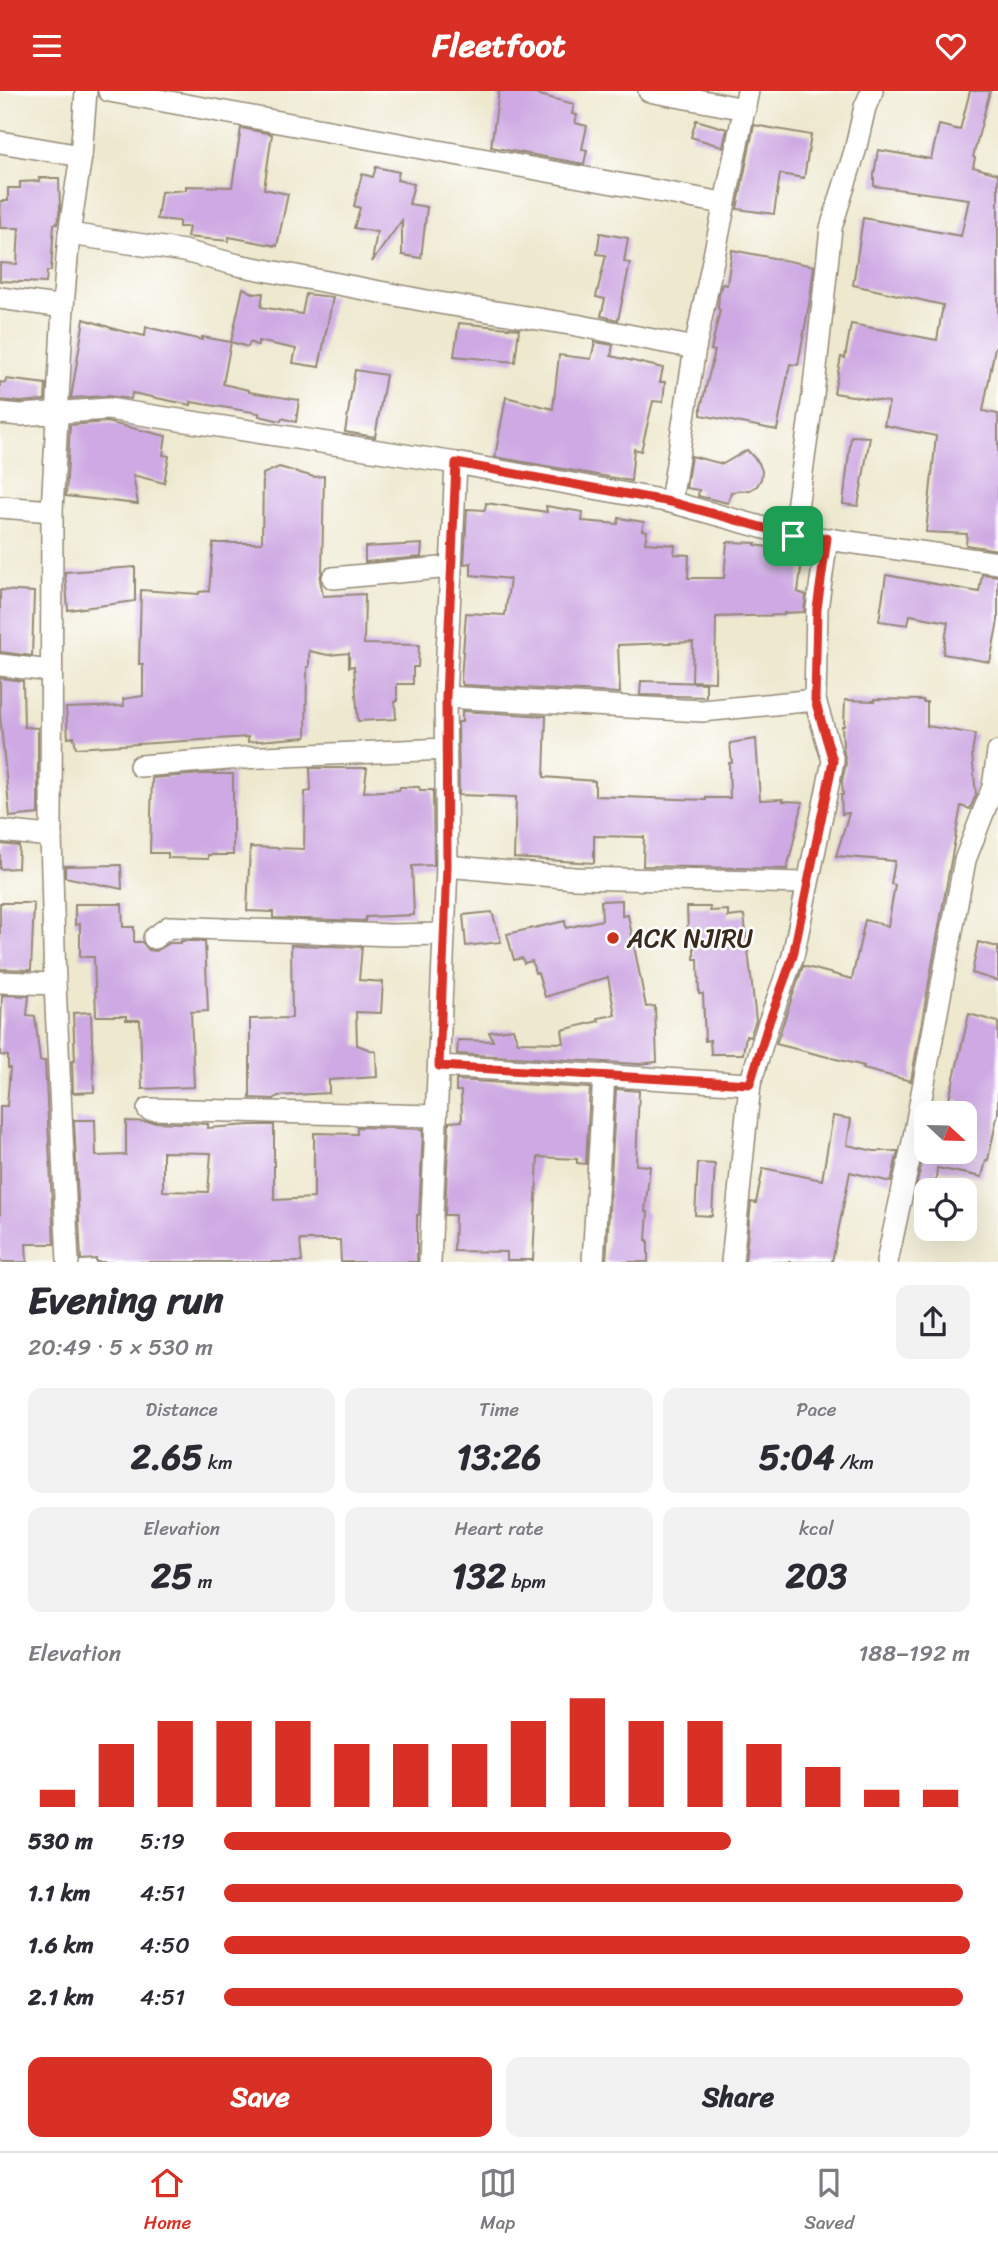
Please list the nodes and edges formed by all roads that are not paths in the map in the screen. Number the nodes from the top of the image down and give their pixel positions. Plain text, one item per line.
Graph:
1 (86, 91) edge
2 (109, 91) edge
3 (649, 91) edge
4 (872, 91) edge
5 (746, 100) edge
6 (0, 142) edge
7 (81, 156) junction
8 (723, 203) junction
9 (69, 234) junction
10 (0, 297) edge
11 (63, 307) junction
12 (695, 348) junction
13 (0, 413) edge
14 (57, 414) junction
15 (456, 463) junction
16 (671, 502) junction
17 (0, 506) edge
18 (52, 512) junction
19 (793, 536) junction
20 (827, 538) junction
21 (998, 563) edge
22 (451, 566) junction
23 (333, 578) dead end
24 (0, 665) edge
25 (51, 671) junction
26 (446, 697) junction
27 (815, 700) junction
28 (446, 749) junction
29 (998, 752) edge
30 (140, 766) dead end
31 (995, 787) edge
32 (0, 831) edge
33 (51, 836) junction
34 (447, 866) junction
35 (807, 883) junction
36 (444, 934) junction
37 (154, 938) dead end
38 (0, 982) edge
39 (55, 984) junction
40 (439, 1066) junction
41 (604, 1075) junction
42 (750, 1084) junction
43 (148, 1109) dead end
44 (436, 1116) junction
45 (68, 1262) edge
46 (430, 1262) edge
47 (593, 1262) edge
48 (732, 1262) edge
49 (887, 1262) edge

1 - 7 street
2 - 8 street
3 - 5 street
4 - 19 street
5 - 8 street
6 - 7 street
7 - 9 street
8 - 12 street
9 - 11 street
9 - 12 street
10 - 11 street
11 - 14 street
12 - 16 street
13 - 14 street
14 - 15 street
14 - 18 street
15 - 16 street
15 - 22 street
16 - 19 street
17 - 18 street
18 - 25 street
19 - 20 street
20 - 21 street
20 - 27 street
22 - 23 street
22 - 26 street
24 - 25 street
25 - 33 street
26 - 27 street
26 - 28 street
27 - 35 street
28 - 30 street
28 - 34 street
29 - 31 street
31 - 49 street
32 - 33 street
33 - 39 street
34 - 35 street
34 - 36 street
35 - 42 street
36 - 37 street
36 - 40 street
38 - 39 street
39 - 45 street
40 - 41 street
40 - 44 street
41 - 42 street
41 - 47 street
42 - 48 street
43 - 44 street
44 - 46 street

